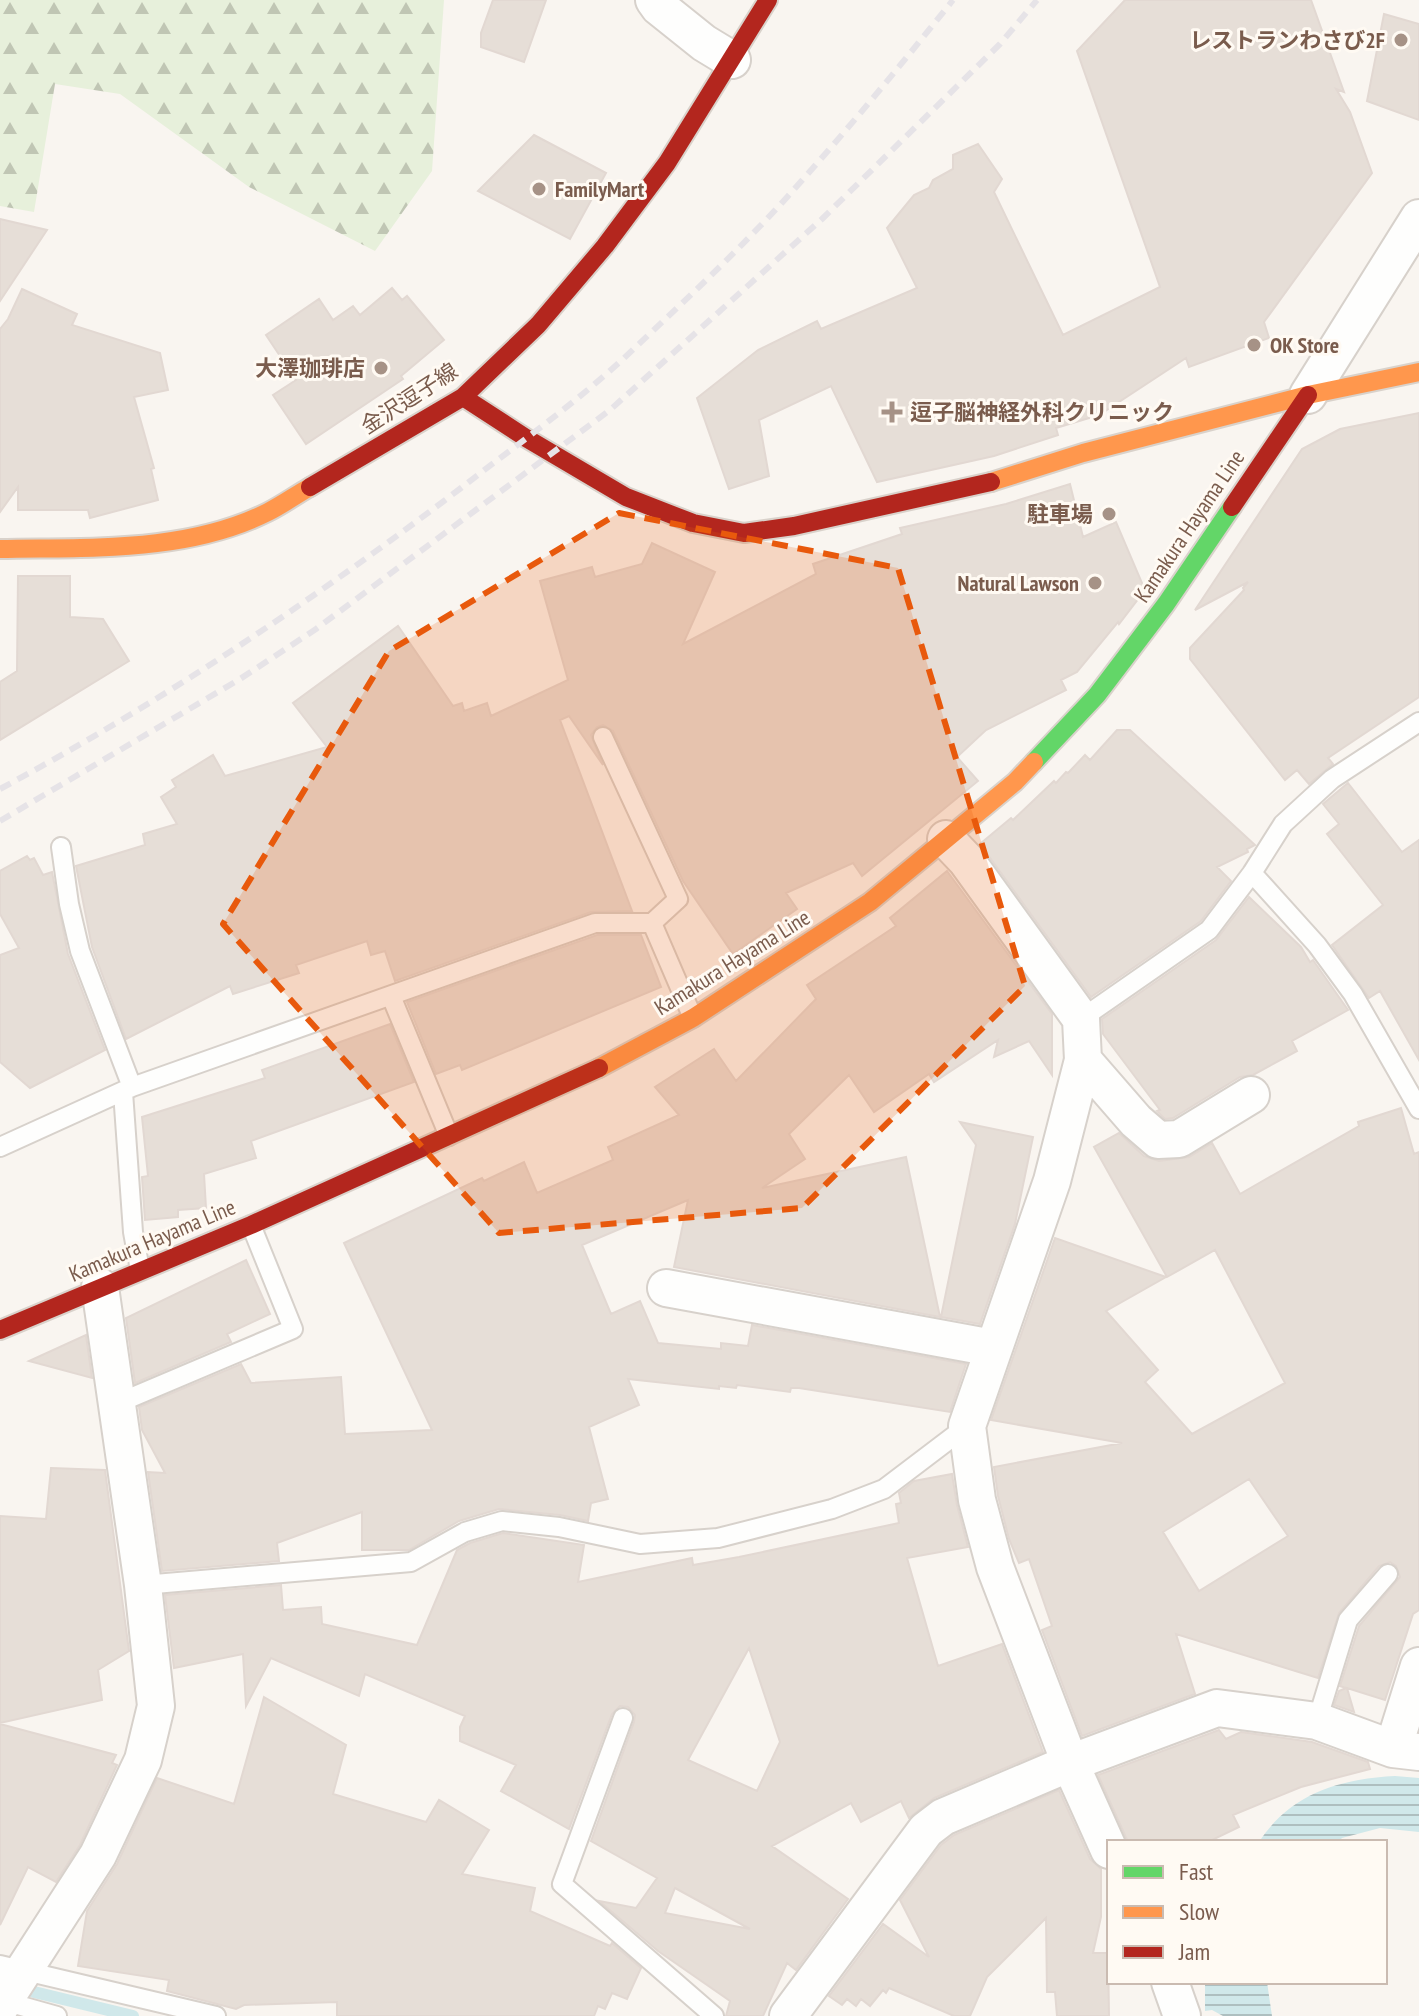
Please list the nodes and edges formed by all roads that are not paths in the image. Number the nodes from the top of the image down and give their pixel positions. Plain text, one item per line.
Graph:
1 (654, 0) edge
2 (768, 0) edge
3 (732, 60) junction
4 (1419, 218) edge
5 (1419, 372) edge
6 (1308, 395) junction
7 (463, 397) junction
8 (0, 549) edge
9 (1419, 722) edge
10 (603, 737) dead end
11 (946, 839) junction
12 (61, 847) dead end
13 (1252, 873) junction
14 (652, 923) junction
15 (391, 996) junction
16 (693, 1018) junction
17 (1081, 1019) junction
18 (1083, 1060) junction
19 (128, 1090) junction
20 (1251, 1095) dead end
21 (1419, 1109) edge
22 (449, 1136) junction
23 (0, 1147) edge
24 (251, 1225) junction
25 (140, 1270) junction
26 (100, 1287) junction
27 (666, 1288) dead end
28 (0, 1330) edge
29 (993, 1348) junction
30 (116, 1404) junction
31 (967, 1426) junction
32 (1388, 1574) dead end
33 (143, 1585) junction
34 (1419, 1666) edge
35 (623, 1718) dead end
36 (1317, 1721) junction
37 (1406, 1751) edge
38 (1070, 1763) junction
39 (1107, 1846) edge
40 (12, 1968) edge
41 (1171, 1984) edge
42 (1, 2003) edge
43 (793, 2015) edge
44 (57, 2016) edge
45 (216, 2016) edge
46 (714, 2016) edge
47 (1182, 2016) edge

1 - 3 street
2 - 3 main road, 金沢逗子線
3 - 7 main road, 金沢逗子線
4 - 6 street
5 - 6 main road, Kamakura Hayama Line
6 - 7 main road, Kamakura Hayama Line
6 - 11 main road, Kamakura Hayama Line
7 - 8 main road, 金沢逗子線
9 - 13 lane
10 - 14 lane
11 - 16 main road, Kamakura Hayama Line
11 - 17 street
12 - 19 lane
13 - 17 lane
13 - 21 lane
14 - 15 lane
14 - 16 lane
15 - 19 lane
15 - 22 lane
16 - 22 main road, Kamakura Hayama Line
17 - 18 street
18 - 20 street
18 - 29 street
19 - 23 lane
19 - 25 lane
22 - 24 main road, Kamakura Hayama Line
24 - 25 main road, Kamakura Hayama Line
24 - 30 lane
25 - 26 main road, Kamakura Hayama Line
26 - 28 main road, Kamakura Hayama Line
26 - 30 street
27 - 29 street
29 - 31 street
30 - 33 street
31 - 33 lane
31 - 38 street
32 - 36 lane
33 - 40 street
34 - 37 street
35 - 46 lane
36 - 37 street
36 - 38 street
38 - 39 street
38 - 43 street
40 - 42 street
40 - 45 lane
41 - 47 street
42 - 44 lane

